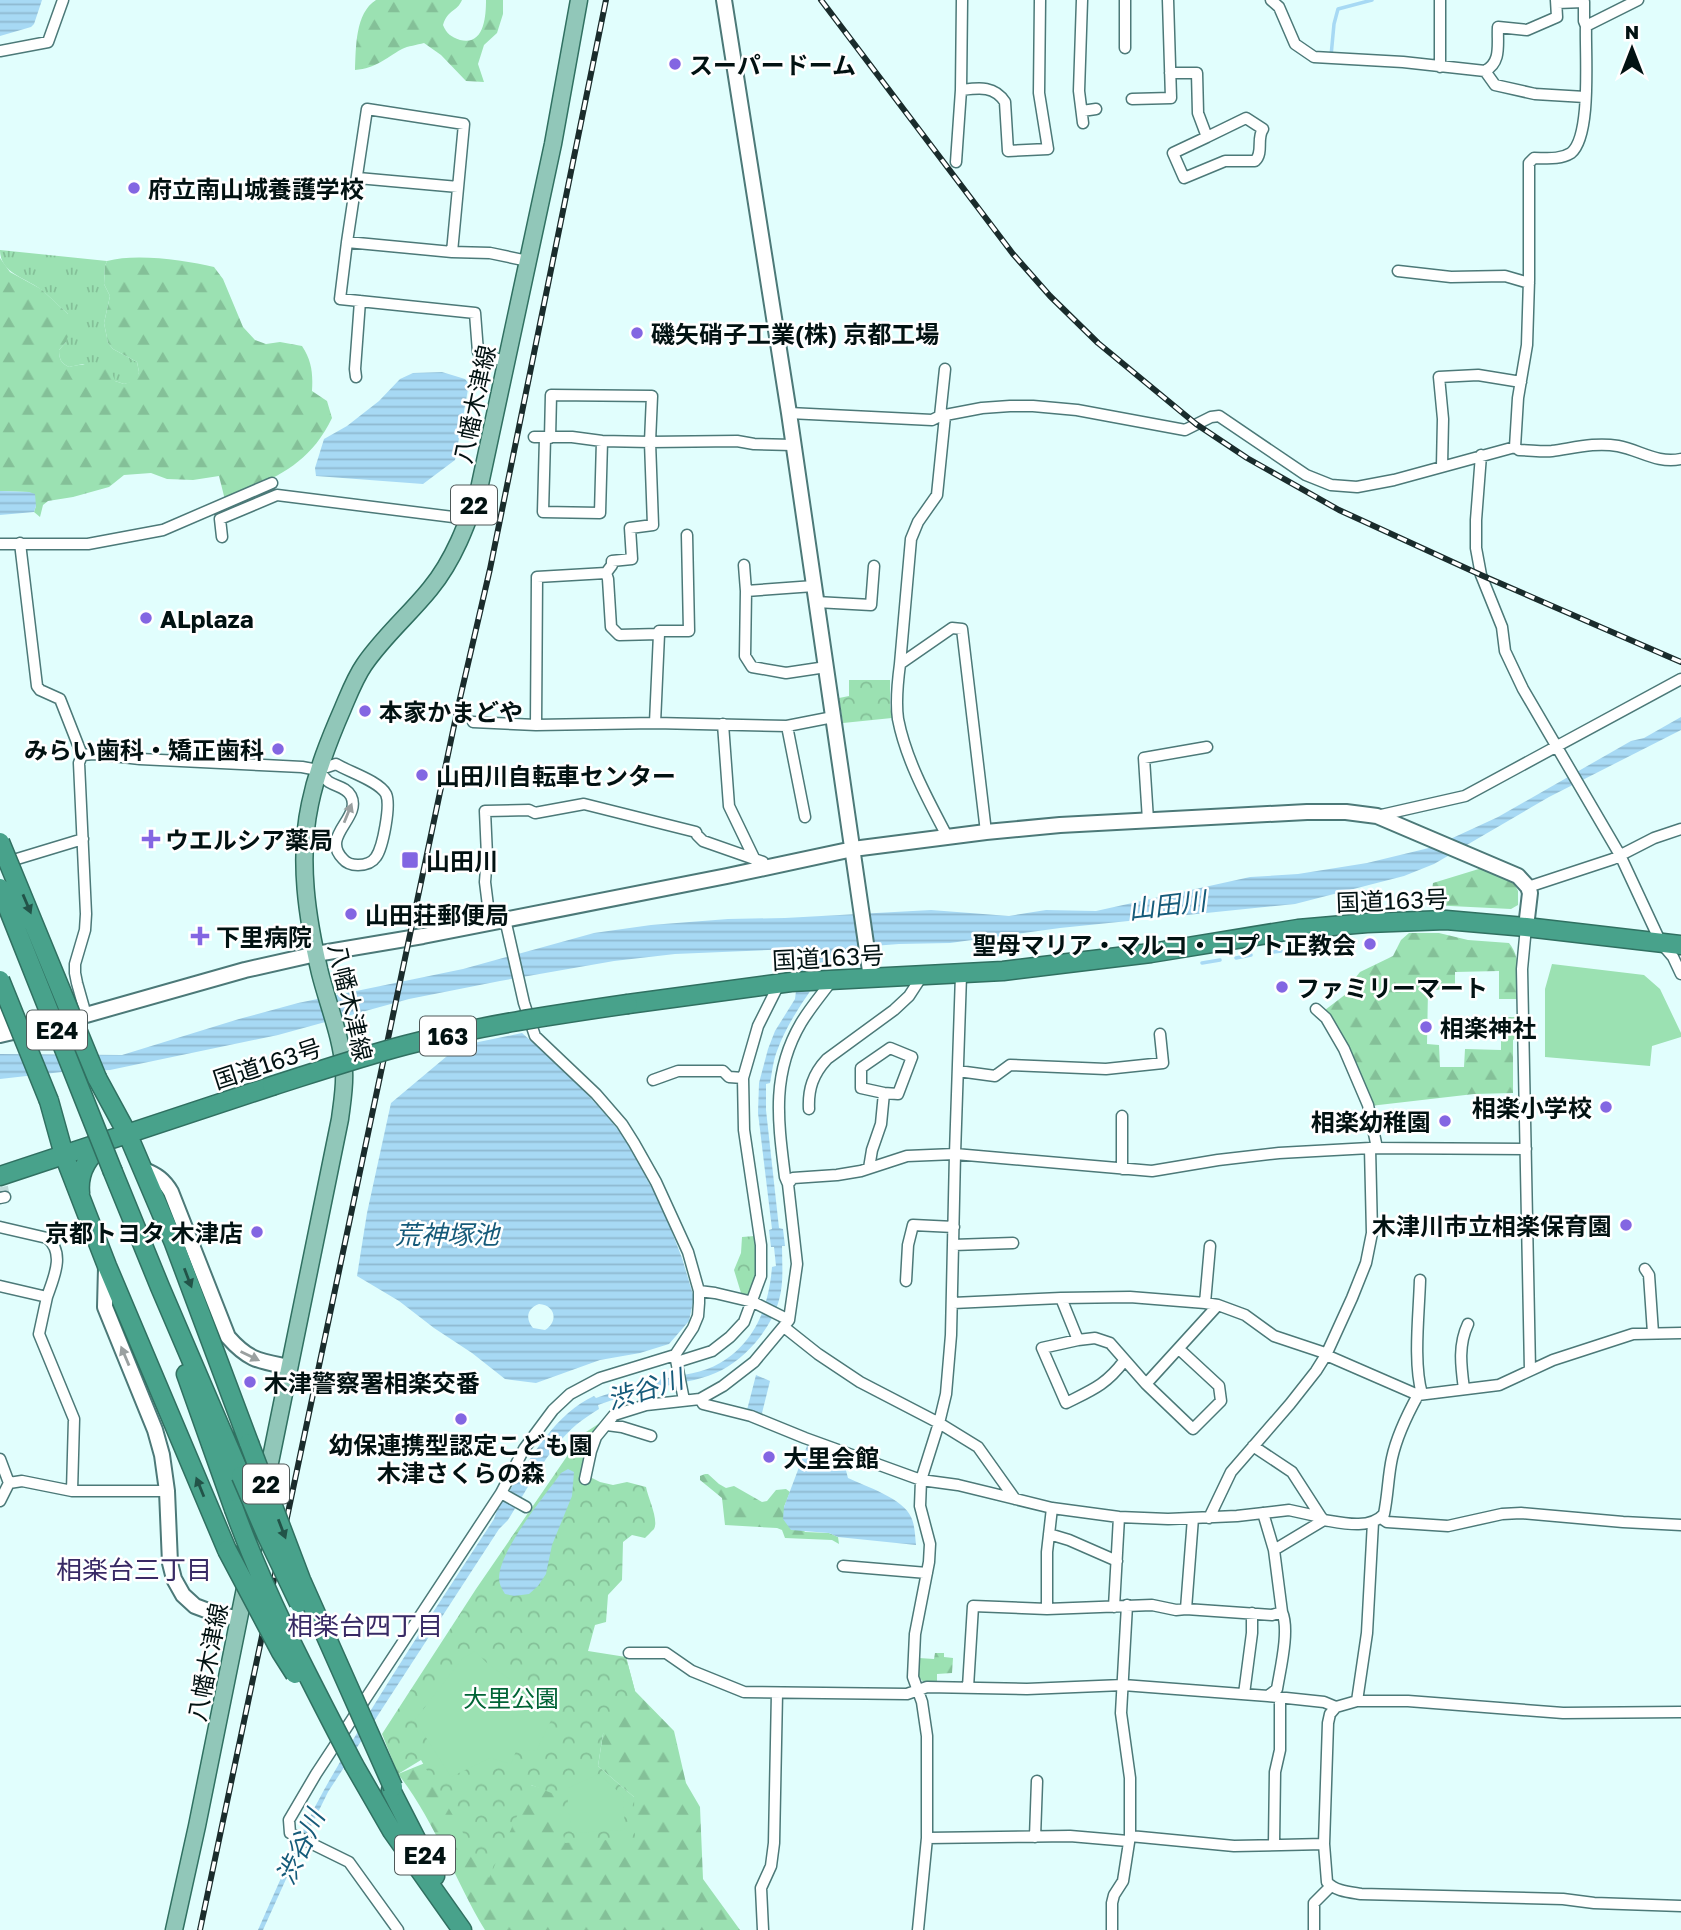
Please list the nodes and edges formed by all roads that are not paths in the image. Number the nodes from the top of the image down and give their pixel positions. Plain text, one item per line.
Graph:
1 (63, 0) edge
2 (579, 0) edge
3 (724, 0) edge
4 (962, 0) edge
5 (1040, 0) edge
6 (1082, 0) edge
7 (1125, 0) edge
8 (1168, 0) edge
9 (1271, 0) edge
10 (1440, 0) edge
11 (1639, 0) edge
12 (1556, 1) edge
13 (1586, 26) junction
14 (1125, 48) dead end
15 (0, 51) edge
16 (1440, 66) junction
17 (1485, 71) junction
18 (1170, 73) junction
19 (961, 90) junction
20 (1586, 97) junction
21 (1132, 99) dead end
22 (1096, 109) dead end
23 (1082, 111) junction
24 (1083, 123) dead end
25 (1207, 137) junction
26 (956, 162) dead end
27 (358, 178) junction
28 (458, 187) junction
29 (347, 242) junction
30 (452, 252) junction
31 (528, 261) junction
32 (1398, 271) dead end
33 (1529, 283) junction
34 (360, 301) junction
35 (507, 361) junction
36 (945, 369) dead end
37 (356, 377) dead end
38 (1521, 382) junction
39 (789, 413) junction
40 (943, 416) junction
41 (543, 438) junction
42 (602, 441) junction
43 (650, 442) junction
44 (793, 445) junction
45 (1515, 447) junction
46 (1481, 455) junction
47 (1681, 459) edge
48 (1442, 466) junction
49 (272, 483) dead end
50 (469, 519) junction
51 (687, 535) dead end
52 (222, 537) dead end
53 (20, 543) junction
54 (0, 544) edge
55 (744, 565) dead end
56 (874, 566) dead end
57 (606, 573) junction
58 (814, 586) junction
59 (746, 591) junction
60 (817, 602) junction
61 (659, 635) junction
62 (900, 664) junction
63 (826, 667) junction
64 (1681, 679) edge
65 (833, 717) junction
66 (473, 722) dead end
67 (655, 723) junction
68 (723, 724) junction
69 (536, 725) junction
70 (787, 726) junction
71 (1207, 747) dead end
72 (1559, 752) junction
73 (82, 755) junction
74 (318, 770) junction
75 (1377, 816) junction
76 (805, 817) dead end
77 (1148, 820) junction
78 (1681, 829) edge
79 (986, 832) junction
80 (947, 836) junction
81 (83, 839) junction
82 (0, 842) edge
83 (853, 849) junction
84 (1620, 855) junction
85 (760, 864) junction
86 (0, 865) edge
87 (1528, 887) junction
88 (0, 888) edge
89 (490, 922) junction
90 (507, 923) junction
91 (1527, 927) junction
92 (1661, 943) junction
93 (1681, 945) edge
94 (316, 954) junction
95 (1681, 974) edge
96 (961, 975) junction
97 (922, 976) junction
98 (871, 978) junction
99 (831, 979) junction
100 (0, 980) edge
101 (785, 982) junction
102 (1317, 1009) dead end
103 (0, 1011) edge
104 (86, 1015) junction
105 (1160, 1034) dead end
106 (3, 1035) edge
107 (958, 1071) junction
108 (743, 1078) junction
109 (653, 1080) dead end
110 (884, 1093) junction
111 (105, 1104) junction
112 (809, 1109) dead end
113 (52, 1110) junction
114 (1122, 1115) dead end
115 (166, 1122) junction
116 (128, 1135) junction
117 (86, 1148) junction
118 (1373, 1148) junction
119 (1526, 1149) junction
120 (954, 1154) junction
121 (142, 1167) junction
122 (869, 1168) junction
123 (1122, 1169) junction
124 (13, 1172) edge
125 (788, 1184) junction
126 (79, 1194) junction
127 (0, 1227) edge
128 (954, 1227) junction
129 (1013, 1243) dead end
130 (953, 1245) junction
131 (1210, 1246) dead end
132 (107, 1266) junction
133 (1645, 1269) dead end
134 (1420, 1280) dead end
135 (906, 1281) dead end
136 (0, 1286) edge
137 (160, 1287) junction
138 (699, 1291) junction
139 (47, 1297) junction
140 (1061, 1298) junction
141 (953, 1303) junction
142 (1205, 1303) junction
143 (755, 1304) junction
144 (1218, 1306) junction
145 (786, 1322) junction
146 (1468, 1324) dead end
147 (1681, 1332) edge
148 (1653, 1333) junction
149 (1078, 1340) junction
150 (1179, 1349) junction
151 (1326, 1355) junction
152 (676, 1361) junction
153 (1124, 1361) junction
154 (289, 1367) junction
155 (1530, 1370) junction
156 (1146, 1384) junction
157 (1464, 1390) junction
158 (1420, 1395) junction
159 (684, 1396) junction
160 (700, 1399) junction
161 (939, 1423) junction
162 (607, 1425) junction
163 (651, 1436) dead end
164 (1253, 1446) junction
165 (0, 1459) edge
166 (585, 1479) dead end
167 (921, 1480) junction
168 (9, 1483) junction
169 (72, 1491) junction
170 (167, 1491) junction
171 (501, 1493) junction
172 (1015, 1499) junction
173 (0, 1501) edge
174 (526, 1507) dead end
175 (1052, 1508) junction
176 (1264, 1513) junction
177 (1119, 1517) junction
178 (1193, 1518) junction
179 (1209, 1518) junction
180 (1322, 1519) junction
181 (1377, 1520) junction
182 (1681, 1525) edge
183 (1049, 1534) junction
184 (1274, 1550) junction
185 (1117, 1561) junction
186 (842, 1566) dead end
187 (927, 1573) junction
188 (1127, 1605) junction
189 (1115, 1607) junction
190 (1047, 1609) junction
191 (1186, 1609) junction
192 (1282, 1612) junction
193 (1252, 1613) junction
194 (239, 1619) junction
195 (629, 1653) dead end
196 (1123, 1685) junction
197 (968, 1687) junction
198 (918, 1689) junction
199 (777, 1693) junction
200 (1244, 1694) junction
201 (1268, 1696) junction
202 (1280, 1698) junction
203 (1357, 1701) junction
204 (1335, 1706) junction
205 (1681, 1712) edge
206 (354, 1765) junction
207 (1037, 1781) dead end
208 (392, 1789) junction
209 (1035, 1837) junction
210 (927, 1838) junction
211 (1129, 1838) junction
212 (1275, 1844) junction
213 (1324, 1844) junction
214 (1331, 1886) junction
215 (1681, 1906) edge
216 (459, 1925) edge
217 (174, 1930) edge
218 (398, 1930) edge
219 (763, 1930) edge
220 (918, 1930) edge
221 (1112, 1930) edge
222 (1314, 1930) edge

1 - 15 street
2 - 31 main road, 八幡木津線 / 22
3 - 39 street
4 - 19 street
5 - 19 street
6 - 23 street
7 - 14 street
8 - 18 street
9 - 16 street
10 - 16 street
11 - 13 street
12 - 13 street
12 - 17 street
13 - 20 street
16 - 17 street
17 - 20 street
18 - 21 street
18 - 25 street
19 - 26 street
20 - 33 street
22 - 23 street
23 - 24 street
25 - 25 street
27 - 28 street
27 - 28 street
27 - 29 street
28 - 30 street
29 - 30 street
29 - 34 street
30 - 31 street
31 - 35 main road, 八幡木津線 / 22
32 - 33 street
33 - 38 street
34 - 35 street
34 - 37 street
35 - 50 main road, 八幡木津線 / 22
36 - 40 street
38 - 45 street
38 - 48 street
39 - 40 street
39 - 44 street
40 - 48 street
40 - 62 street
41 - 42 street
41 - 42 street
41 - 43 street
42 - 43 street
43 - 44 street
43 - 57 street
44 - 58 street
45 - 46 street
45 - 47 street
46 - 48 street
46 - 72 street
49 - 53 street
50 - 52 street
50 - 74 main road, 八幡木津線 / 22
51 - 61 street
53 - 54 street
53 - 73 street
55 - 59 street
56 - 60 street
57 - 61 street
57 - 69 street
58 - 59 street
58 - 60 street
59 - 63 street
60 - 63 street
61 - 67 street
62 - 79 street
62 - 80 street
63 - 65 street
64 - 72 street
65 - 70 street
65 - 83 street
66 - 69 street
67 - 68 street
67 - 69 street
68 - 70 street
68 - 85 street
70 - 76 street
71 - 77 street
72 - 75 street
72 - 84 street
73 - 74 street
73 - 81 street
74 -> 74 street
74 - 94 main road, 八幡木津線 / 22
75 - 77 street
75 - 87 street
77 - 79 street
78 - 84 street
79 - 80 street
80 - 83 street
81 - 86 street
81 - 104 street
82 -> 111 highway, bridge
83 - 85 street
83 - 98 street
84 - 87 street
84 - 92 street
85 - 89 street
85 - 90 street
87 - 91 street
88 - 137 highway, E24, bridge
89 - 90 street
89 - 94 street
90 - 138 street
91 - 92 highway, 国道163号 / 163
91 - 96 highway, 国道163号 / 163
91 - 119 street
92 - 93 highway, 国道163号 / 163
92 - 95 street
94 - 104 street
94 - 154 main road, 八幡木津線 / 22
96 - 97 highway, 国道163号 / 163
96 - 107 street
97 - 98 highway, 国道163号 / 163
97 - 112 street
98 - 99 highway, 国道163号 / 163
99 - 101 highway, 国道163号 / 163
99 - 125 street
100 - 113 highway, bridge
101 - 108 street
101 - 115 highway, 国道163号 / 163, bridge
102 - 118 street
103 - 106 street
104 - 106 street
105 - 107 street
107 - 120 street
108 - 109 street
108 - 143 street
110 - 110 street
110 - 122 street
111 - 116 highway
111 - 117 highway
113 - 117 highway
113 - 124 highway
114 - 123 street
115 - 116 highway, 国道163号 / 163
115 - 121 highway
116 - 117 highway, 国道163号 / 163
116 - 121 highway
117 - 121 highway
117 - 124 highway, 国道163号 / 163
117 - 126 highway
117 - 126 highway
118 - 119 street
118 - 123 street
118 - 151 street
119 - 155 street
120 - 122 street
120 - 123 street
120 - 128 street
121 -> 154 street
121 -> 208 highway, bridge
122 - 125 street
124 - 126 highway
125 - 145 street
126 - 132 highway
127 - 139 street
128 - 130 street
128 - 135 street
129 - 130 street
130 - 141 street
131 - 142 street
170 -> 132 street
206 -> 132 highway, bridge
133 - 148 street
134 - 158 street
136 - 139 street
137 - 206 highway, E24, bridge
137 - 208 highway, E24, bridge
138 - 143 street
138 - 152 street
139 - 169 street
140 - 141 street
140 - 142 street
140 - 149 street
141 - 161 street
142 - 144 street
143 - 145 street
143 - 152 street
144 - 150 street
144 - 151 street
145 - 160 street
145 - 161 street
146 - 157 street
147 - 148 street
148 - 155 street
149 - 153 street
149 - 153 street
150 - 156 street
150 - 156 street
151 - 158 street
151 - 164 street
152 - 159 street
152 - 171 street
153 - 156 street
154 - 194 main road, 八幡木津線 / 22
155 - 157 street
157 - 158 street
158 - 181 street
159 - 160 street
159 - 162 street
160 - 167 street
161 - 167 street
161 - 172 street
162 - 163 street
162 - 166 street
164 - 179 street
164 - 180 street
165 - 168 street
167 - 172 street
167 - 187 street
168 - 169 street
168 - 173 street
169 - 170 street
170 - 194 street
171 - 174 street
171 - 218 street
172 - 175 street
175 - 177 street
175 - 183 street
176 - 179 street
176 - 180 street
176 - 184 street
177 - 178 street
177 - 185 street
178 - 179 street
178 - 191 street
180 - 181 street
180 - 184 street
181 - 182 street
181 - 203 street
183 - 185 street
183 - 190 street
184 - 192 street
185 - 189 street
186 - 187 street
187 - 198 street
188 - 189 street
188 - 191 street
188 - 196 street
189 - 190 street
190 - 197 street
191 - 193 street
192 - 193 street
192 - 201 street
193 - 200 street
194 - 217 main road, 八幡木津線 / 22
195 - 199 street
196 - 197 street
196 - 200 street
196 - 211 street
197 - 198 street
198 - 199 street
198 - 210 street
199 - 219 street
200 - 201 street
201 - 202 street
202 - 204 street
202 - 212 street
203 - 204 street
203 - 205 street
204 - 213 street
206 - 216 highway, E24
207 - 209 street
208 - 216 highway, E24
209 - 210 street
209 - 211 street
210 - 220 street
211 - 212 street
211 - 221 street
212 - 213 street
213 - 214 street
214 - 215 street
214 - 222 street

